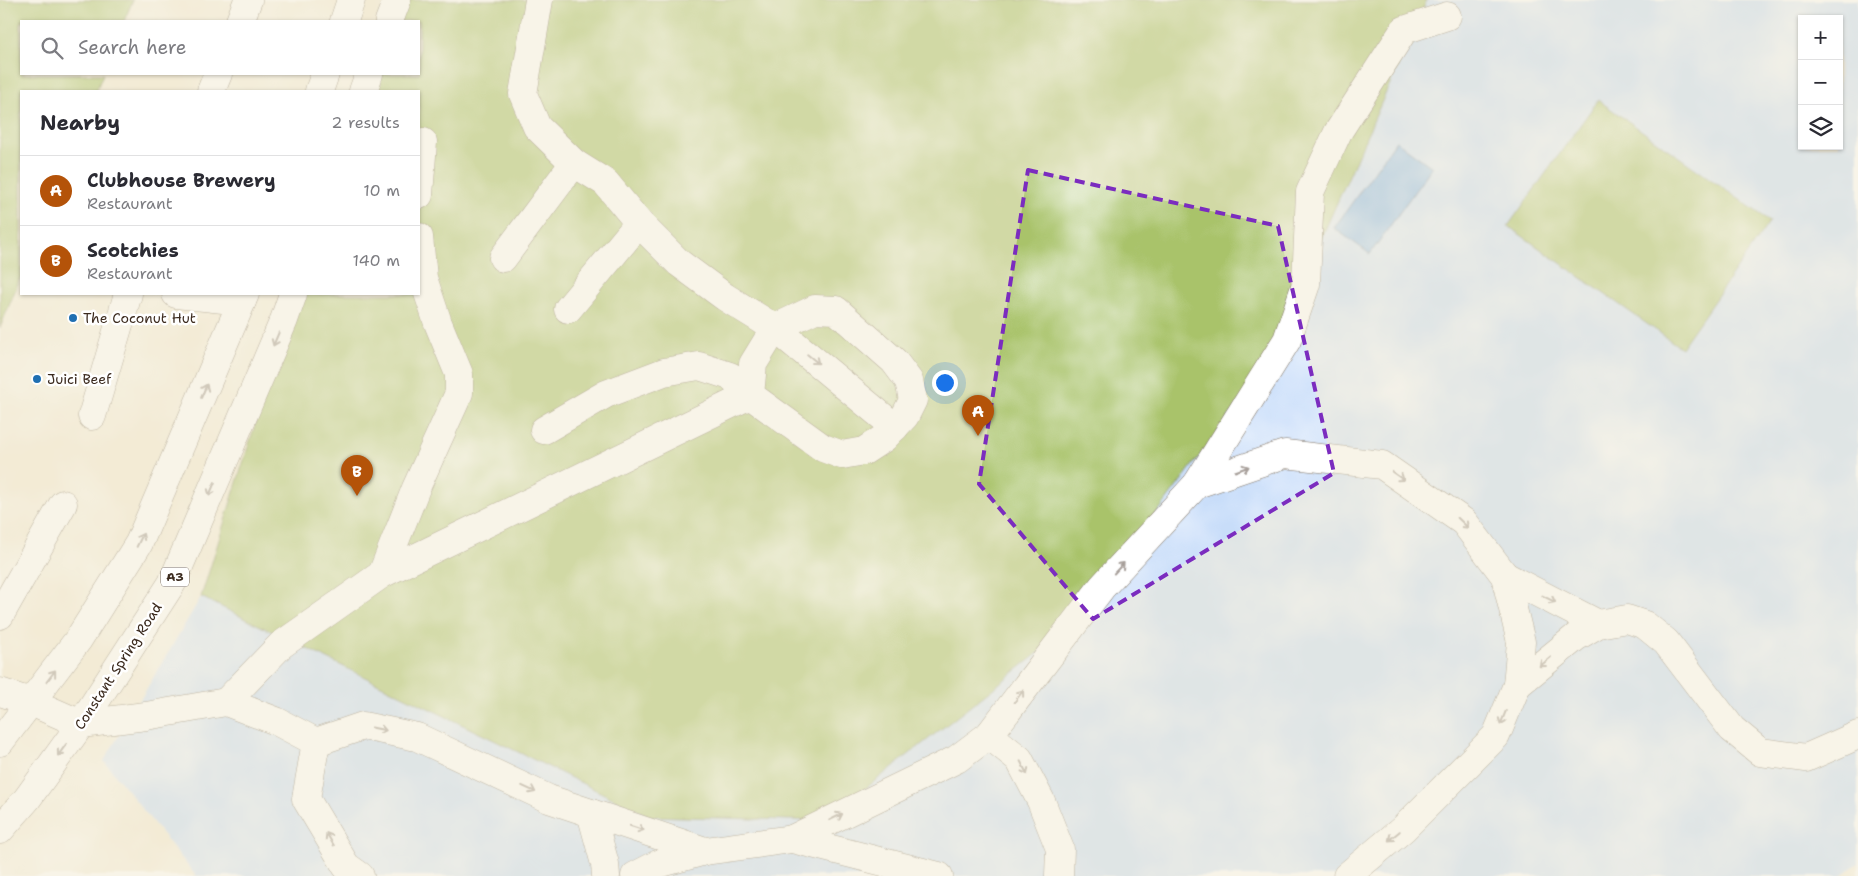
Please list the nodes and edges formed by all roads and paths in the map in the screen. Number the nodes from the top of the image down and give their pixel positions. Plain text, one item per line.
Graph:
1 (248, 0) edge
2 (351, 0) edge
3 (397, 0) edge
4 (539, 0) edge
5 (1447, 16) dead end
6 (240, 20) edge
7 (344, 20) edge
8 (389, 20) edge
9 (218, 75) edge
10 (325, 75) edge
11 (369, 75) edge
12 (211, 90) edge
13 (319, 90) edge
14 (363, 90) edge
15 (423, 142) dead end
16 (574, 163) junction
17 (420, 182) edge
18 (639, 222) junction
19 (420, 245) edge
20 (503, 258) dead end
21 (128, 295) edge
22 (199, 295) edge
23 (293, 295) edge
24 (244, 297) edge
25 (568, 310) dead end
26 (775, 328) junction
27 (750, 396) junction
28 (92, 416) dead end
29 (895, 427) junction
30 (544, 430) dead end
31 (1197, 484) junction
32 (63, 504) dead end
33 (382, 574) junction
34 (1506, 576) junction
35 (0, 615) edge
36 (1598, 624) junction
37 (1517, 685) junction
38 (0, 692) edge
39 (31, 702) junction
40 (226, 702) junction
41 (81, 724) junction
42 (989, 735) junction
43 (1858, 735) edge
44 (0, 742) edge
45 (316, 742) junction
46 (590, 813) junction
47 (0, 830) edge
48 (792, 838) junction
49 (705, 851) junction
50 (360, 876) edge
51 (606, 876) edge
52 (635, 876) edge
53 (939, 876) edge
54 (1059, 876) edge
55 (1347, 876) edge

1 - 6 street
2 - 7 street
3 - 8 street
4 - 16 street
5 - 31 street
9 - 12 street
10 - 13 street
11 - 14 street
15 - 17 street
16 - 18 street
16 - 20 street
18 - 25 street
18 - 26 street
19 - 33 street
21 - 28 street
22 - 24 street
23 -> 41 street, Constant Spring Road / A3
39 -> 24 street
26 - 27 street
26 -> 29 street
26 - 29 street
27 - 29 street
27 - 30 street
27 - 33 street
31 -> 34 street
42 -> 31 street
32 - 35 street
33 - 40 street
34 -> 36 street
34 - 37 street
36 -> 37 street
36 - 43 street
37 -> 55 street
38 - 39 street
39 - 41 street
39 - 44 street
40 - 41 street
40 - 45 street
41 -> 47 street, Constant Spring Road / A3
48 -> 42 street
42 -> 54 street
45 -> 46 street
50 -> 45 street
46 -> 49 street
46 - 51 street
48 - 49 street
48 - 53 street
49 - 52 street

